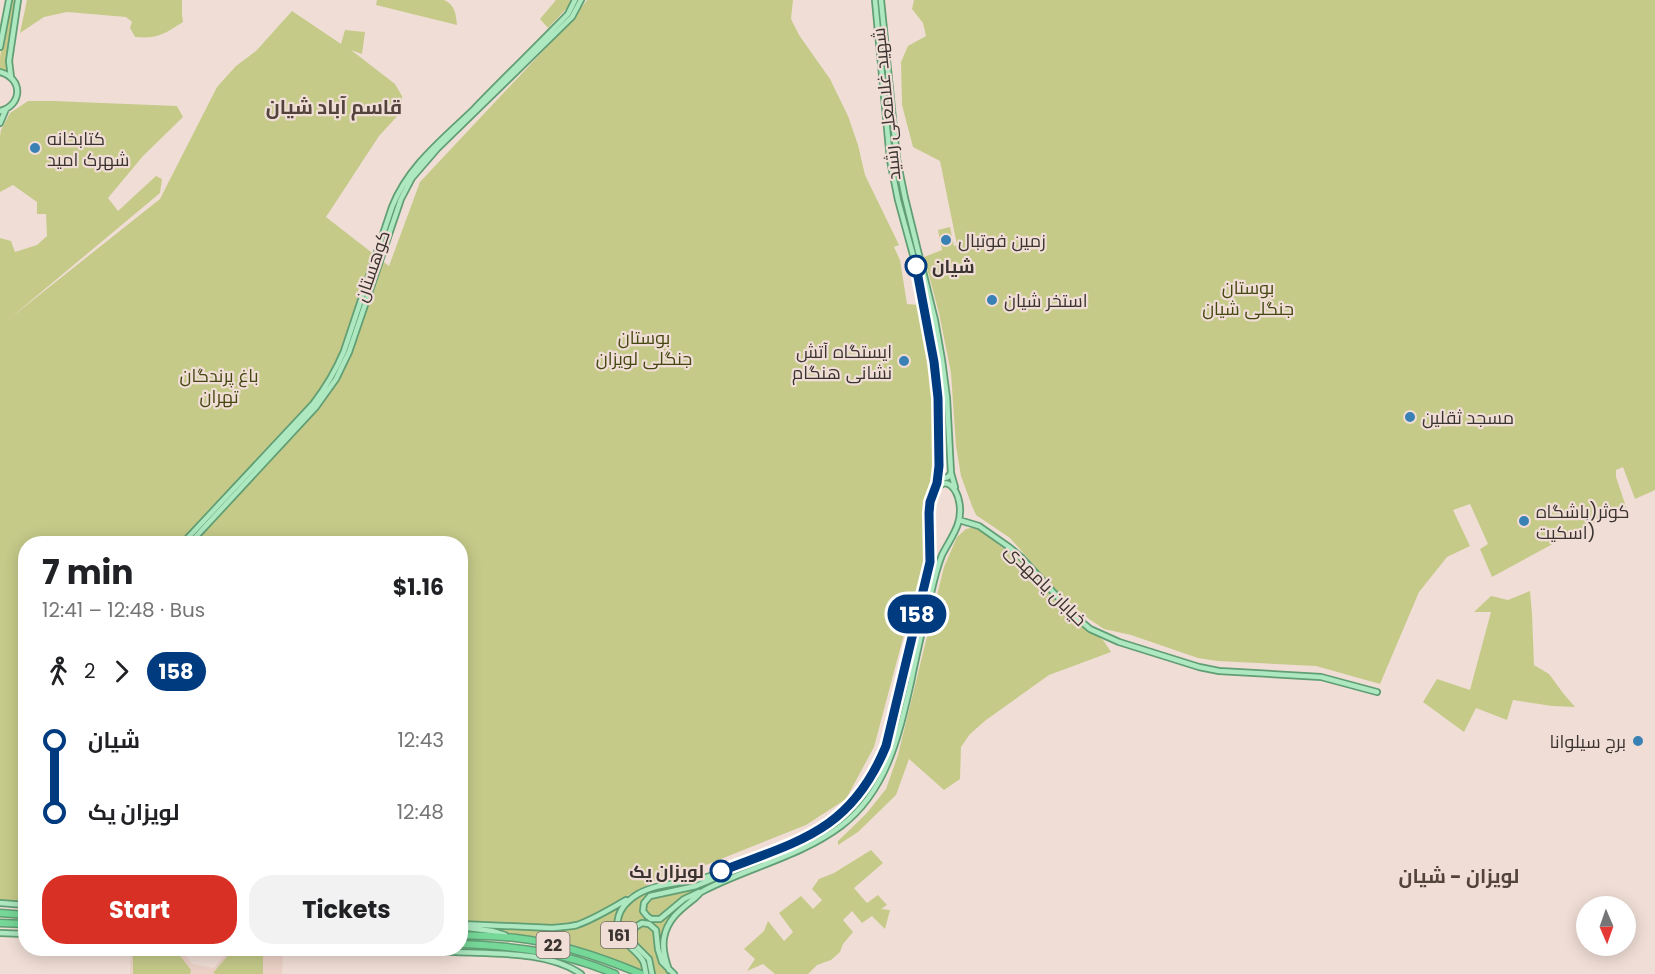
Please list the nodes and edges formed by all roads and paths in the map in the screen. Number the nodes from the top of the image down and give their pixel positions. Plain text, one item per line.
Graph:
1 (9, 0) edge
2 (18, 0) edge
3 (575, 0) edge
4 (582, 0) edge
5 (875, 0) edge
6 (881, 0) edge
7 (0, 46) edge
8 (0, 72) edge
9 (11, 77) junction
10 (3, 110) edge
11 (0, 123) edge
12 (371, 277) junction
13 (951, 473) junction
14 (938, 474) junction
15 (955, 489) junction
16 (935, 492) junction
17 (959, 520) junction
18 (979, 526) junction
19 (956, 531) junction
20 (190, 536) edge
21 (197, 536) edge
22 (1377, 692) dead end
23 (742, 864) junction
24 (702, 891) junction
25 (637, 895) junction
26 (0, 903) edge
27 (18, 904) edge
28 (0, 913) edge
29 (18, 914) edge
30 (0, 923) edge
31 (18, 924) edge
32 (468, 926) edge
33 (468, 927) edge
34 (0, 933) edge
35 (18, 934) edge
36 (468, 935) edge
37 (517, 938) junction
38 (468, 944) edge
39 (485, 945) junction
40 (468, 953) edge
41 (540, 958) junction
42 (669, 970) junction
43 (580, 974) edge
44 (615, 974) edge
45 (640, 974) edge
46 (646, 974) edge
47 (652, 974) edge
48 (674, 974) edge

1 - 7 main road
2 - 9 main road
3 - 12 main road, کوهستان
4 - 12 main road, کوهستان
5 - 14 main road, شهید غلامعلی رشید
6 - 13 main road, شهید غلامعلی رشید
8 - 9 main road
9 - 10 main road
10 - 11 main road
12 - 20 main road, کوهستان
12 - 21 main road, کوهستان
13 - 14 main road
13 - 15 main road, شهید غلامعلی رشید
14 - 16 main road, شهید غلامعلی رشید
15 - 16 main road
15 - 17 main road, شهید غلامعلی رشید
16 - 23 main road, شهید غلامعلی رشید
17 - 18 main road, خیابان یامهدی
17 - 19 main road
18 - 19 main road
18 - 22 main road, خیابان یامهدی
19 - 24 main road, 161
23 - 24 main road
23 - 25 main road
24 - 42 main road, 161
25 - 32 main road
25 - 46 main road, 161
26 - 27 main road
28 - 29 highway
30 - 31 highway
33 - 37 main road
34 - 35 main road
36 - 37 highway, 22
37 - 45 highway, 22
38 - 39 highway, 22
39 - 41 main road
39 - 44 highway, 22
40 - 41 main road
41 - 43 main road
42 - 47 main road
42 - 48 main road

